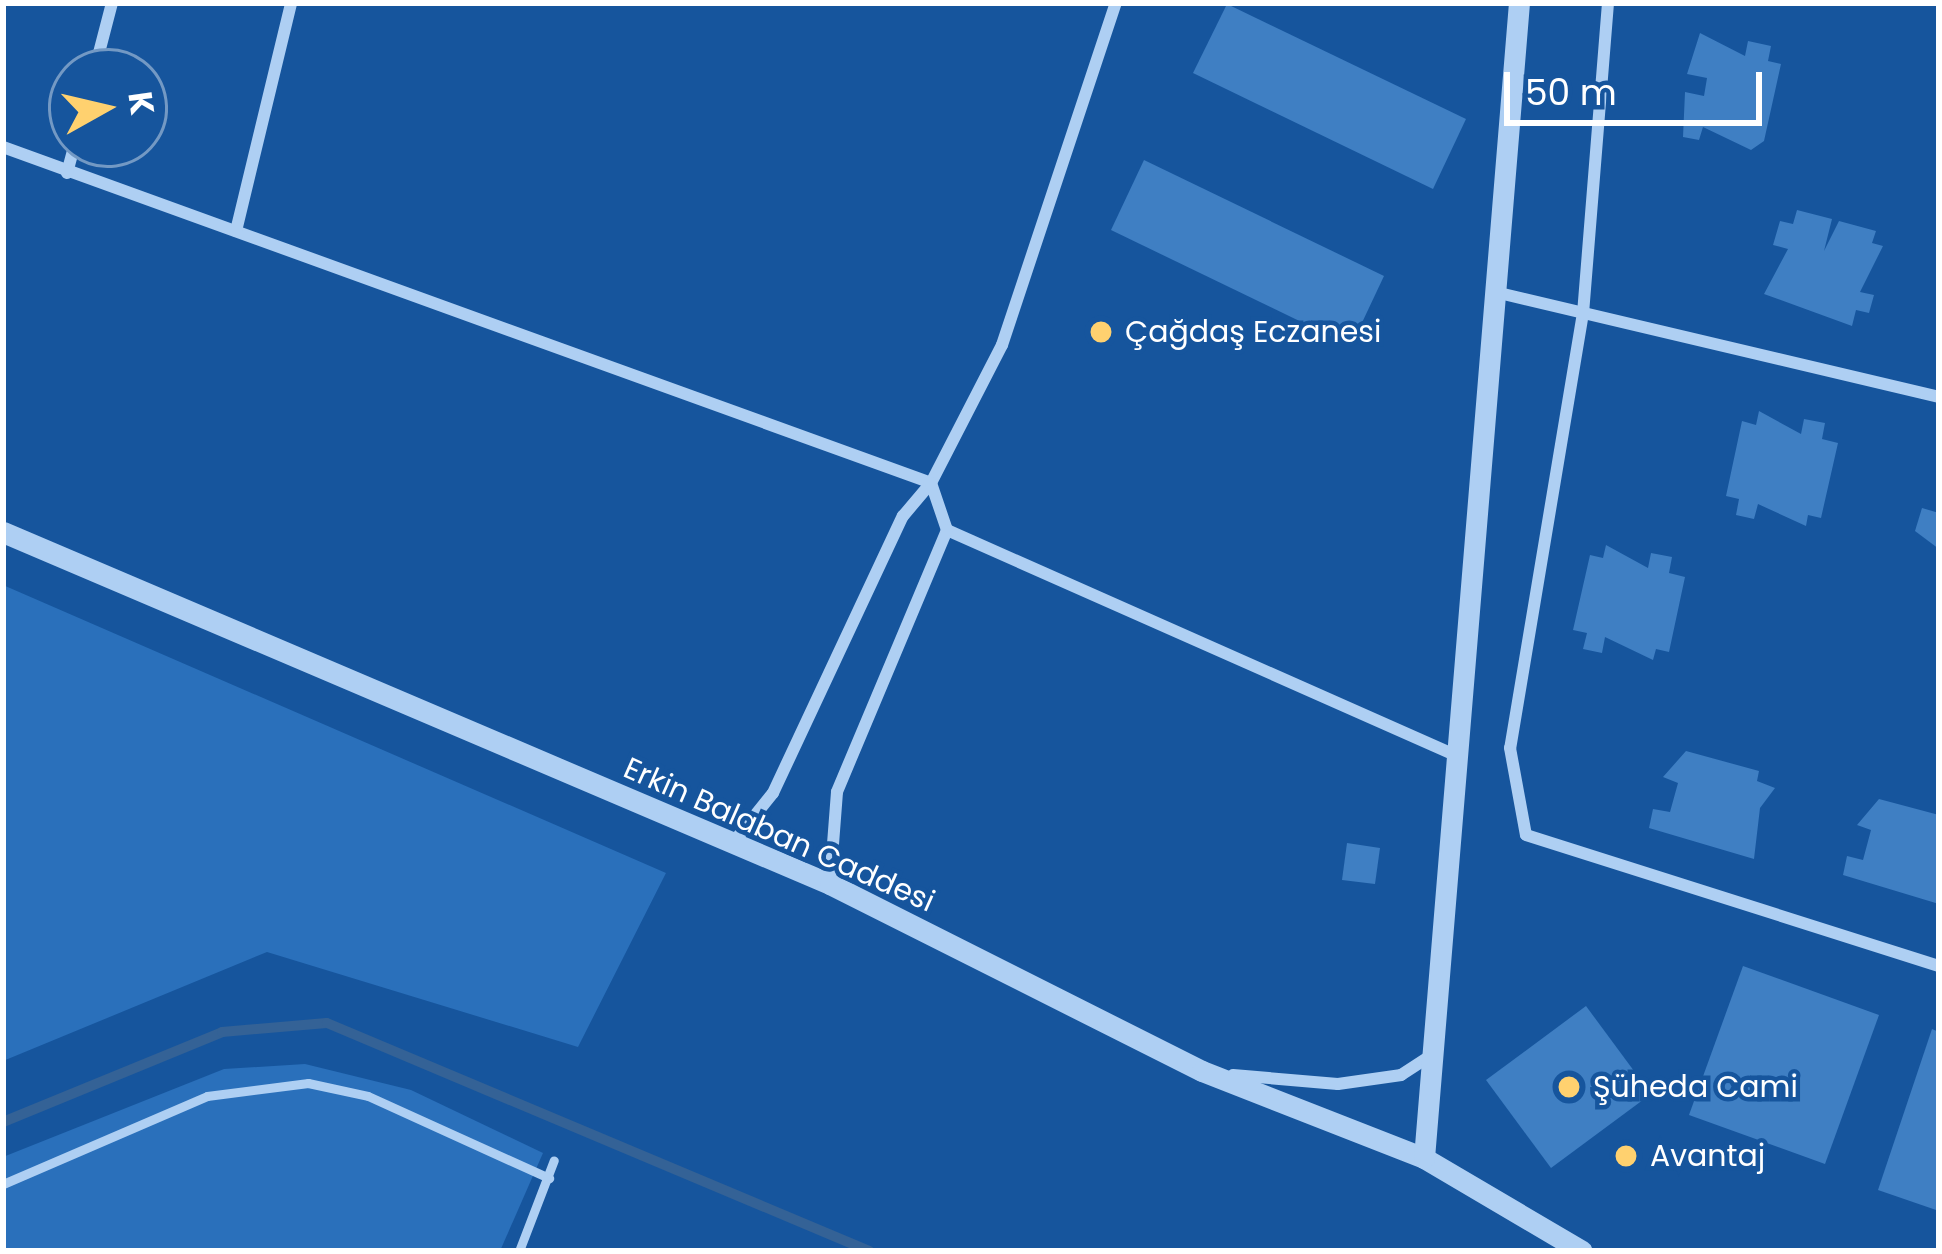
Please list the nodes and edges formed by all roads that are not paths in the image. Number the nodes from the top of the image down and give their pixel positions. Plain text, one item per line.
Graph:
1 (112, 3) edge
2 (291, 3) edge
3 (1116, 3) edge
4 (1519, 3) edge
5 (1608, 3) edge
6 (100, 48) edge
7 (3, 147) edge
8 (69, 168) edge
9 (68, 173) junction
10 (236, 231) junction
11 (1495, 292) junction
12 (1583, 313) junction
13 (1939, 398) edge
14 (931, 483) junction
15 (947, 530) junction
16 (3, 532) edge
17 (1458, 757) junction
18 (732, 844) junction
19 (830, 884) junction
20 (1939, 966) edge
21 (1434, 1053) junction
22 (1202, 1071) junction
23 (1424, 1158) junction
24 (554, 1160) dead end
25 (550, 1178) junction
26 (3, 1184) edge
27 (519, 1251) edge
28 (1582, 1251) edge

1 - 6 street
2 - 10 street
3 - 14 street
4 - 11 street
5 - 12 street
7 - 9 street
8 - 9 street
9 - 10 street
10 - 14 street
11 - 12 street
11 - 17 street
12 - 13 street
12 - 20 street
14 - 15 street
14 - 18 street
15 - 17 street
15 - 19 street
16 - 18 street, Erkin Balaban Caddesi
17 - 21 street
18 - 19 street, Erkin Balaban Caddesi
19 - 22 street, Erkin Balaban Caddesi
21 - 22 street
21 - 23 street
22 - 23 street, Erkin Balaban Caddesi
23 - 28 street, Erkin Balaban Caddesi
24 - 25 lane
25 - 26 lane
25 - 27 lane

